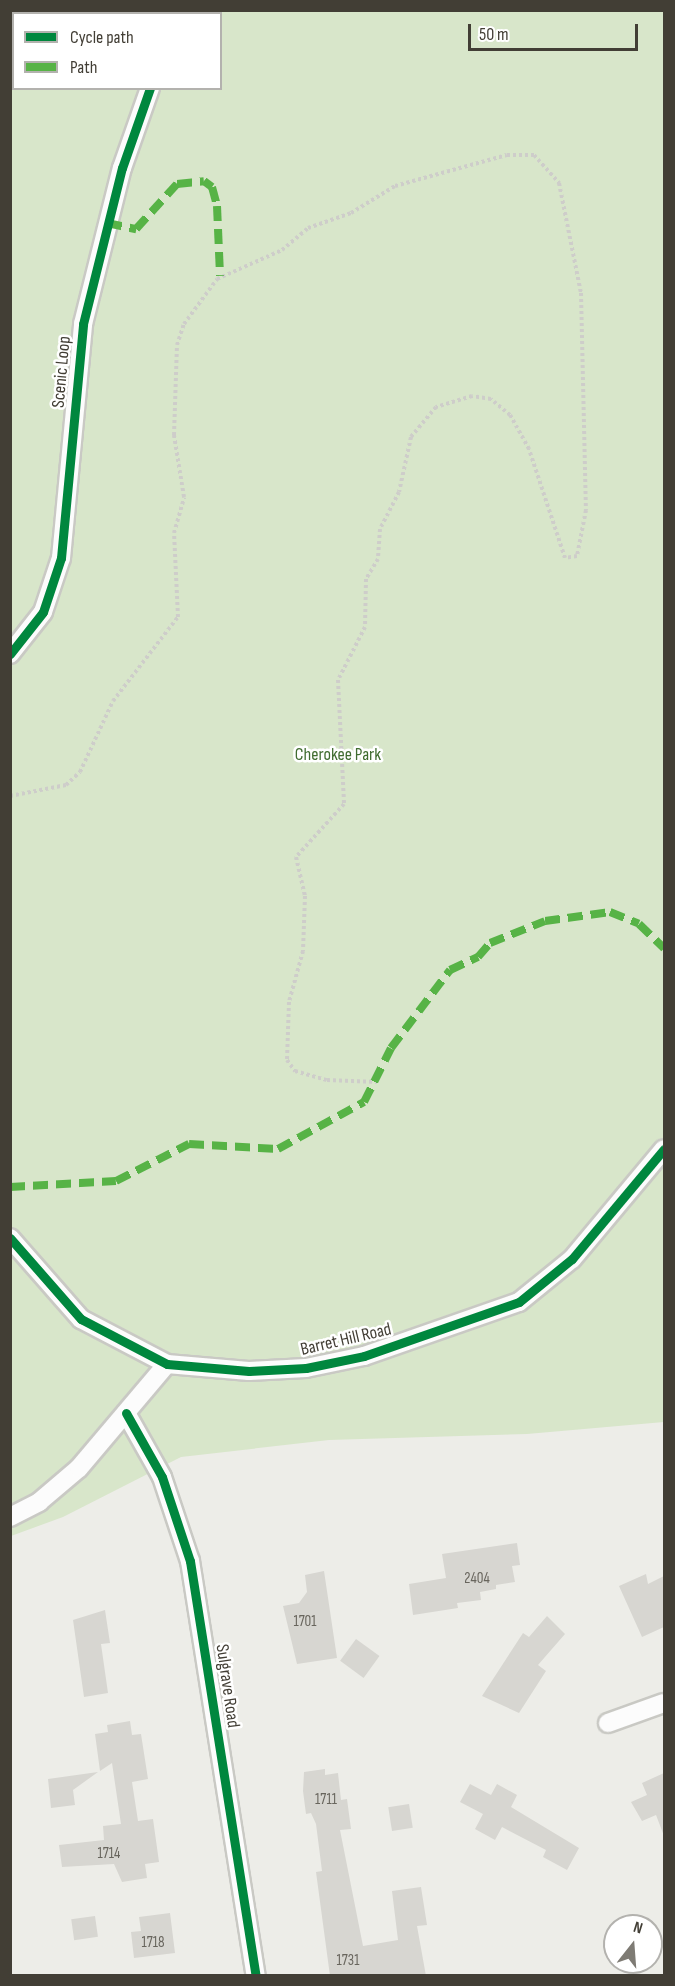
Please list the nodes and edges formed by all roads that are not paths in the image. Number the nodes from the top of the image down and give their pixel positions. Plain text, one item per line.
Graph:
1 (149, 90) edge
2 (10, 654) edge
3 (664, 1149) edge
4 (10, 1238) edge
5 (167, 1364) junction
6 (126, 1413) junction
7 (10, 1517) edge
8 (664, 1703) edge
9 (608, 1723) dead end
10 (256, 1976) edge

1 - 2 street, Scenic Loop
3 - 5 street, Barret Hill Road
4 - 5 street, Barret Hill Road
5 - 6 street
6 - 7 street
6 - 10 street, Sulgrave Road
8 - 9 street

